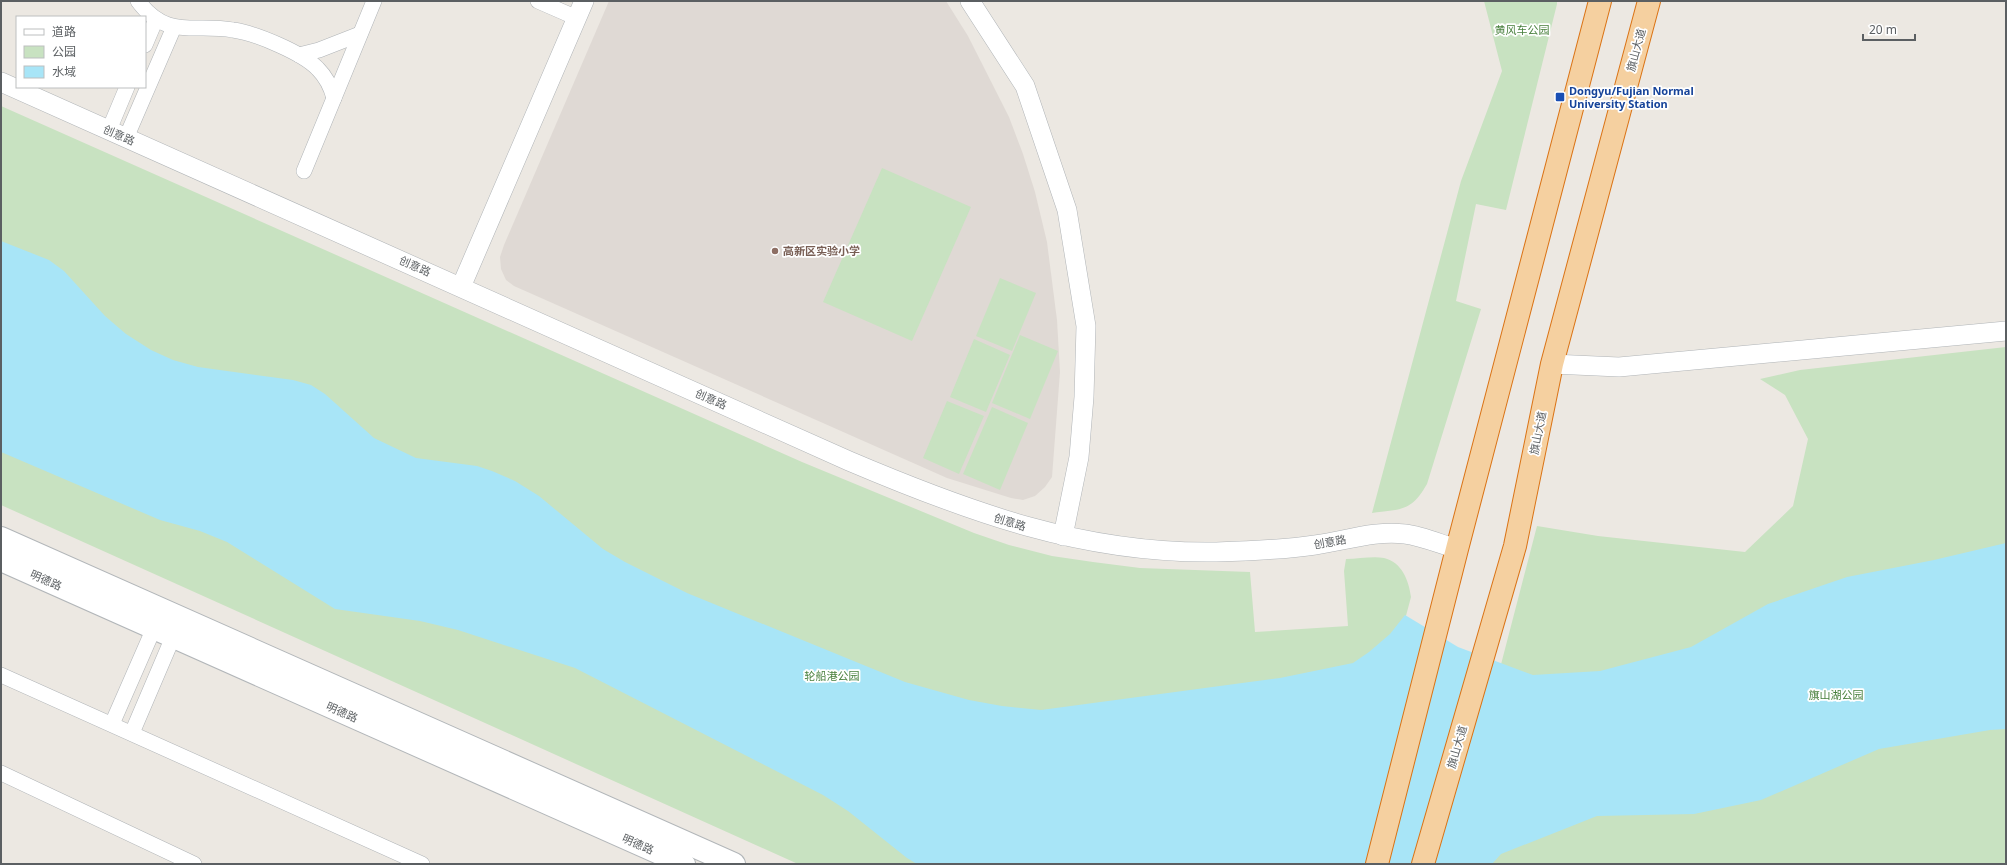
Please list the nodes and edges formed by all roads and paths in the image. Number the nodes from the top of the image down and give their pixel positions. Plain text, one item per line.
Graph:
1 (138, 1) edge
2 (374, 1) edge
3 (538, 1) edge
4 (970, 1) edge
5 (1600, 1) edge
6 (1649, 1) edge
7 (582, 5) edge
8 (156, 19) junction
9 (174, 27) junction
10 (360, 34) junction
11 (146, 43) edge
12 (299, 55) junction
13 (1, 82) edge
14 (127, 88) edge
15 (334, 98) junction
16 (108, 130) junction
17 (126, 138) junction
18 (304, 171) dead end
19 (461, 287) junction
20 (2006, 331) edge
21 (1552, 364) junction
22 (1063, 536) junction
23 (1, 538) edge
24 (1457, 549) junction
25 (1, 560) edge
26 (164, 632) junction
27 (1, 675) edge
28 (112, 724) junction
29 (132, 733) junction
30 (1, 773) edge
31 (194, 864) edge
32 (422, 864) edge
33 (684, 864) edge
34 (734, 864) edge
35 (1377, 864) edge
36 (1423, 864) edge

1 - 8 street
2 - 10 street
3 - 7 street
4 - 22 street
5 - 24 highway
6 - 21 highway, 旗山大道
7 - 19 street
8 - 9 street
8 - 11 street
9 - 12 street
9 - 17 street
10 - 12 street
10 - 15 street
12 - 15 street
13 - 16 street, 创意路
14 - 16 street
15 - 18 street
16 - 17 street, 创意路
17 - 19 street, 创意路
19 - 22 street, 创意路
20 - 21 street
21 - 36 highway, 旗山大道
22 - 24 street, 创意路
23 - 34 main road
24 - 35 highway
25 - 26 main road, 明德路
26 - 28 street
26 - 29 street
26 - 33 main road, 明德路
27 - 28 street
28 - 29 street
29 - 32 street
30 - 31 street

